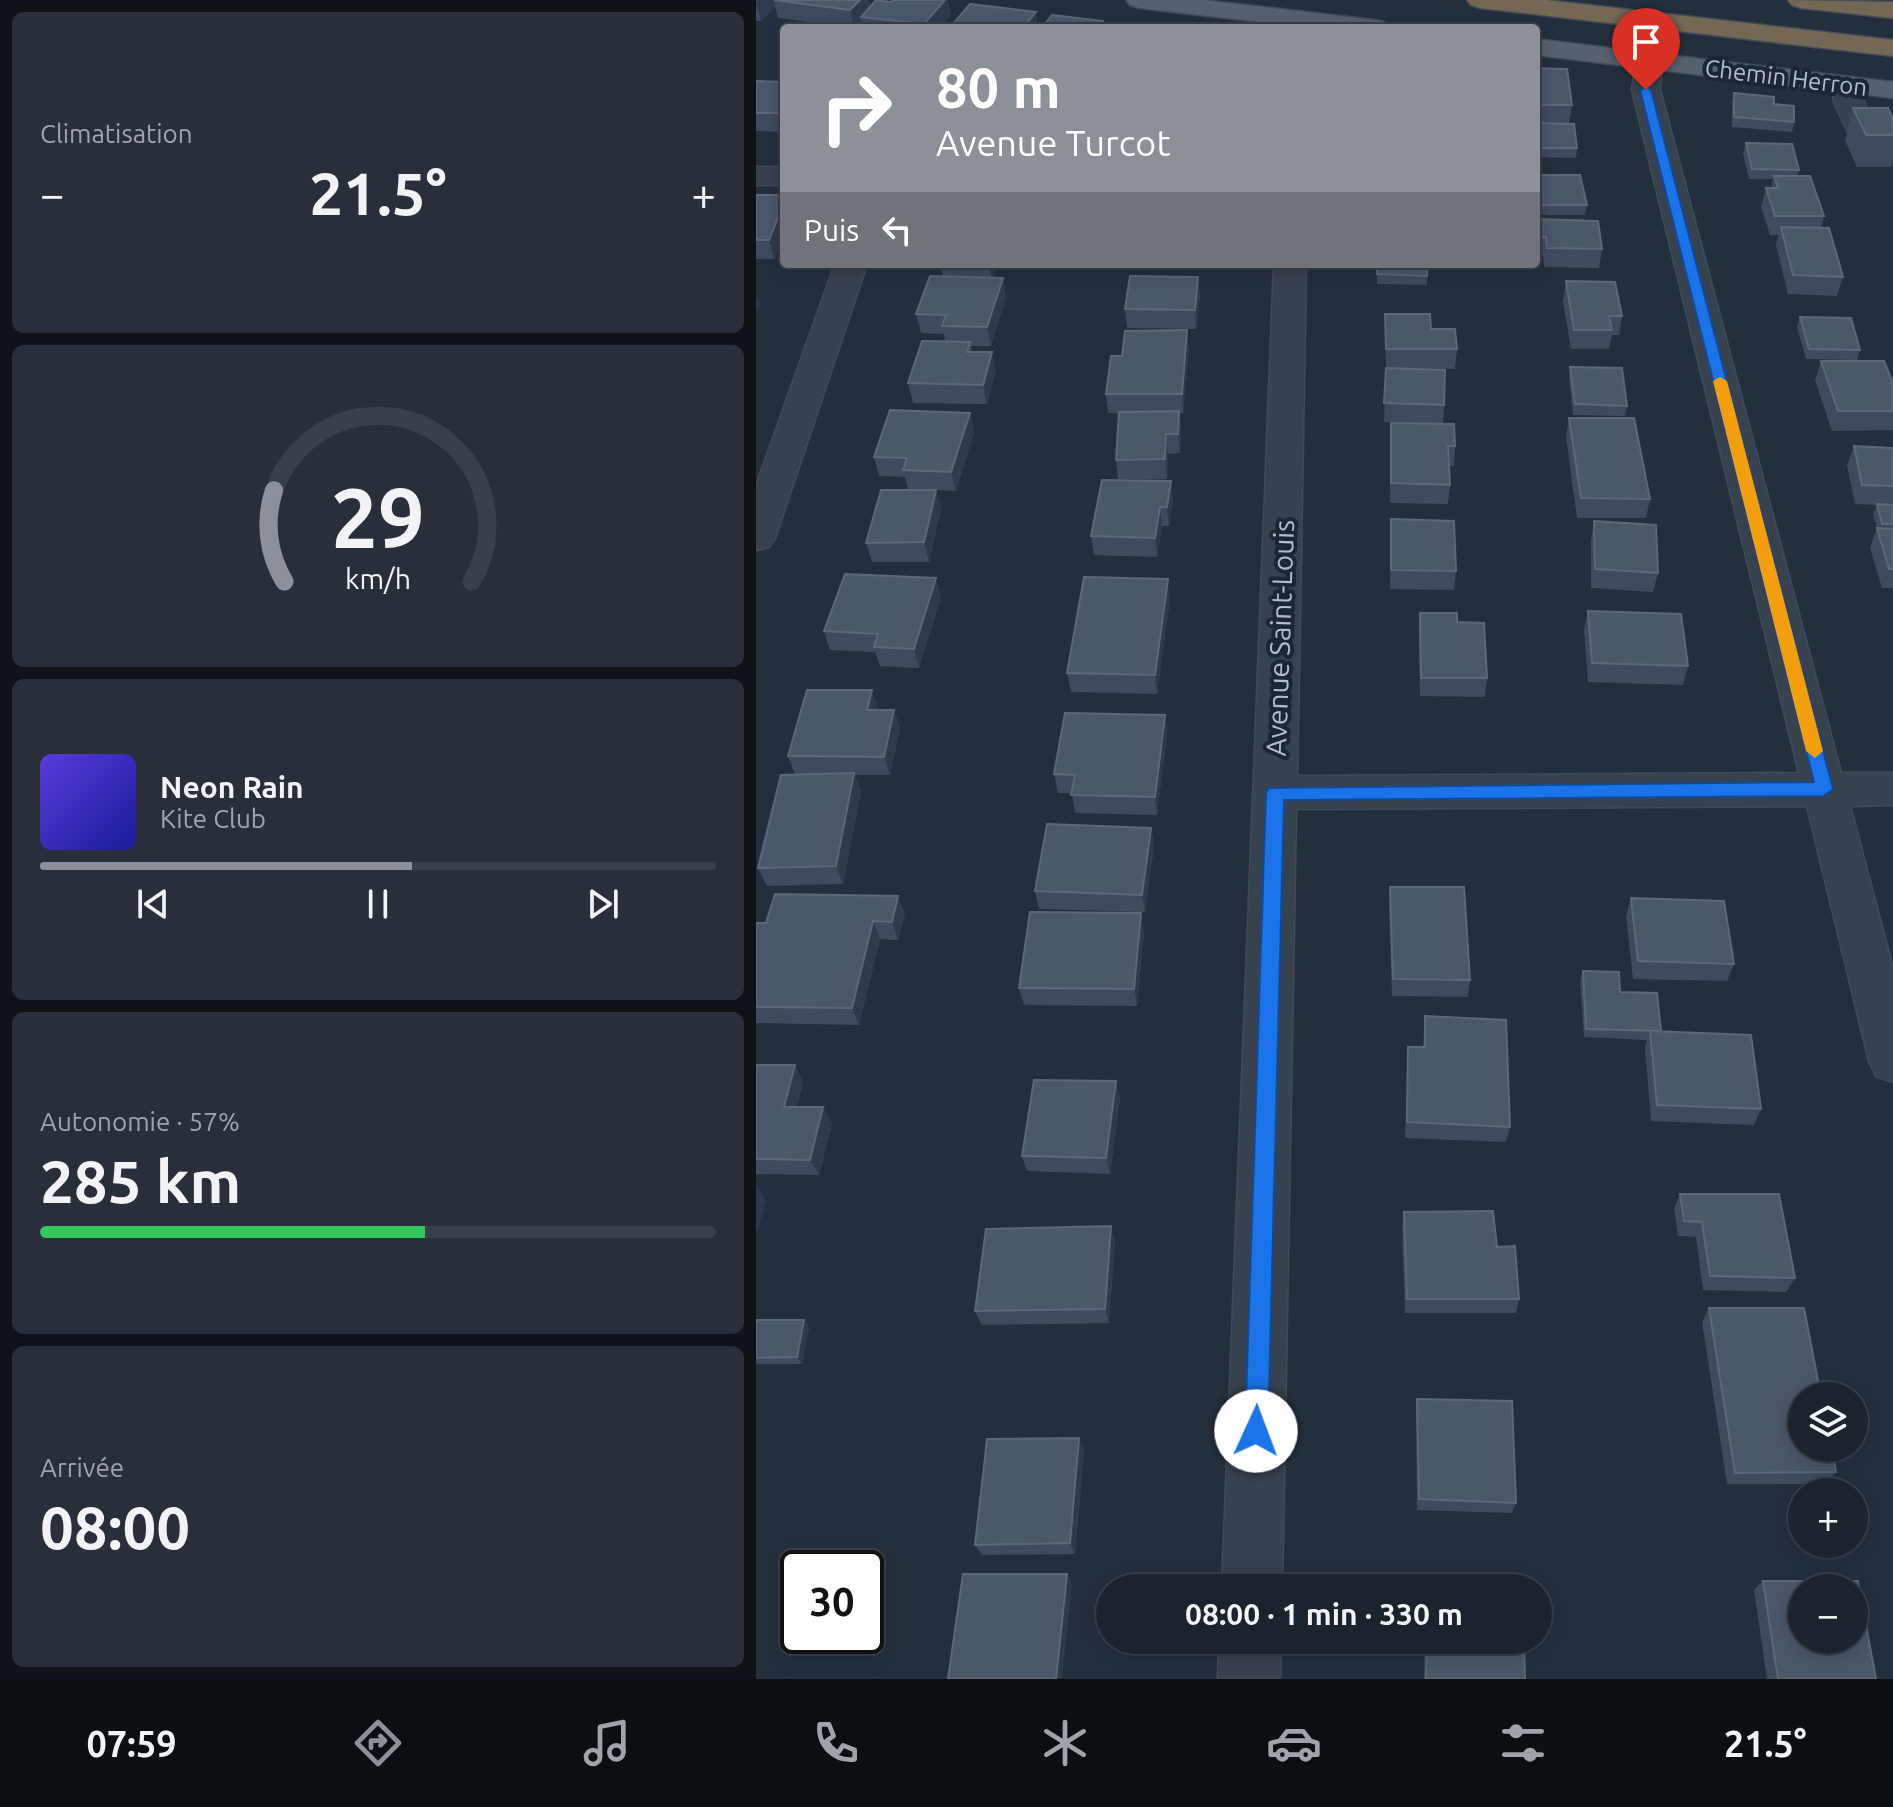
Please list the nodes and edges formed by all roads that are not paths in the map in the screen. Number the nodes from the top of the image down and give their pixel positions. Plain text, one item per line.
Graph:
1 (1139, 0) edge
2 (1480, 0) edge
3 (1801, 0) edge
4 (1893, 10) edge
5 (1305, 24) edge
6 (1540, 47) edge
7 (1893, 48) edge
8 (1649, 61) junction
9 (1846, 85) junction
10 (1893, 90) edge
11 (1860, 130) edge
12 (756, 176) edge
13 (780, 176) edge
14 (850, 268) edge
15 (1290, 268) edge
16 (756, 538) edge
17 (1824, 789) junction
18 (1893, 789) edge
19 (1275, 793) junction
20 (1893, 1061) edge
21 (1252, 1574) edge
22 (1250, 1654) edge
23 (1249, 1679) edge

1 - 5 main road
2 - 7 highway
3 - 4 highway
6 - 8 main road, Chemin Herron
8 - 9 main road, Chemin Herron
8 - 17 street
9 - 10 main road, Chemin Herron
9 - 11 street
12 - 13 street
14 - 16 street
15 - 19 street, Avenue Saint-Louis
17 - 18 street
17 - 19 street
17 - 20 street
19 - 21 street, Avenue Saint-Louis
22 - 23 street

